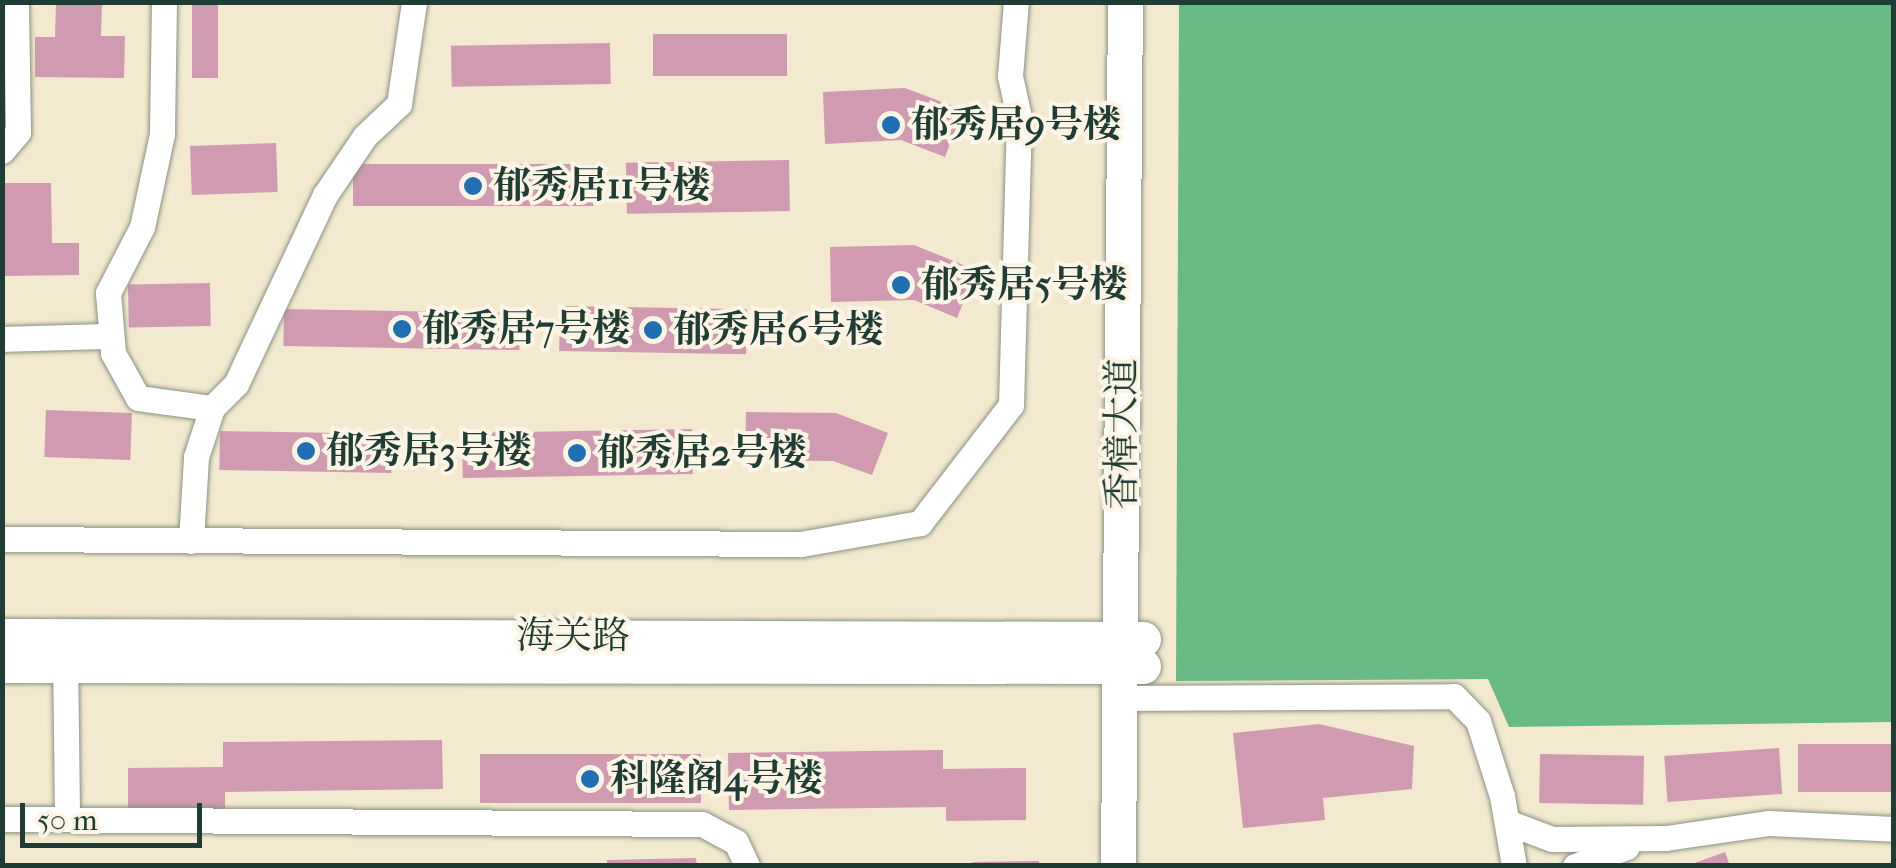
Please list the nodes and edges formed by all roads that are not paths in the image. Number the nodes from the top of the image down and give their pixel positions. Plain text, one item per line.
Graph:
1 (16, 2) edge
2 (164, 2) edge
3 (414, 2) edge
4 (1016, 2) edge
5 (1126, 2) edge
6 (1145, 2) edge
7 (10, 32) edge
8 (2, 151) edge
9 (111, 336) junction
10 (2, 339) edge
11 (212, 408) junction
12 (2, 540) edge
13 (191, 541) junction
14 (2, 636) edge
15 (65, 650) junction
16 (2, 665) edge
17 (1132, 667) junction
18 (67, 818) junction
19 (2, 819) edge
20 (1506, 822) junction
21 (1894, 830) edge
22 (1666, 838) junction
23 (747, 866) edge
24 (1118, 866) edge
25 (1142, 866) edge
26 (1514, 866) edge
27 (1576, 866) edge

1 - 7 street
2 - 9 street
3 - 11 street
4 - 13 street
5 - 17 street, 香樟大道
6 - 17 street, 香樟大道
7 - 8 street
9 - 10 street
9 - 11 street
11 - 13 street
12 - 13 street
14 - 15 street, 海关路
15 - 16 street, 海关路
15 - 17 street, 海关路
15 - 18 street
17 - 20 street
17 - 24 street, 香樟大道
17 - 25 street, 香樟大道
18 - 19 street
18 - 23 street
20 - 22 street
20 - 26 street
21 - 22 street
22 - 27 street

